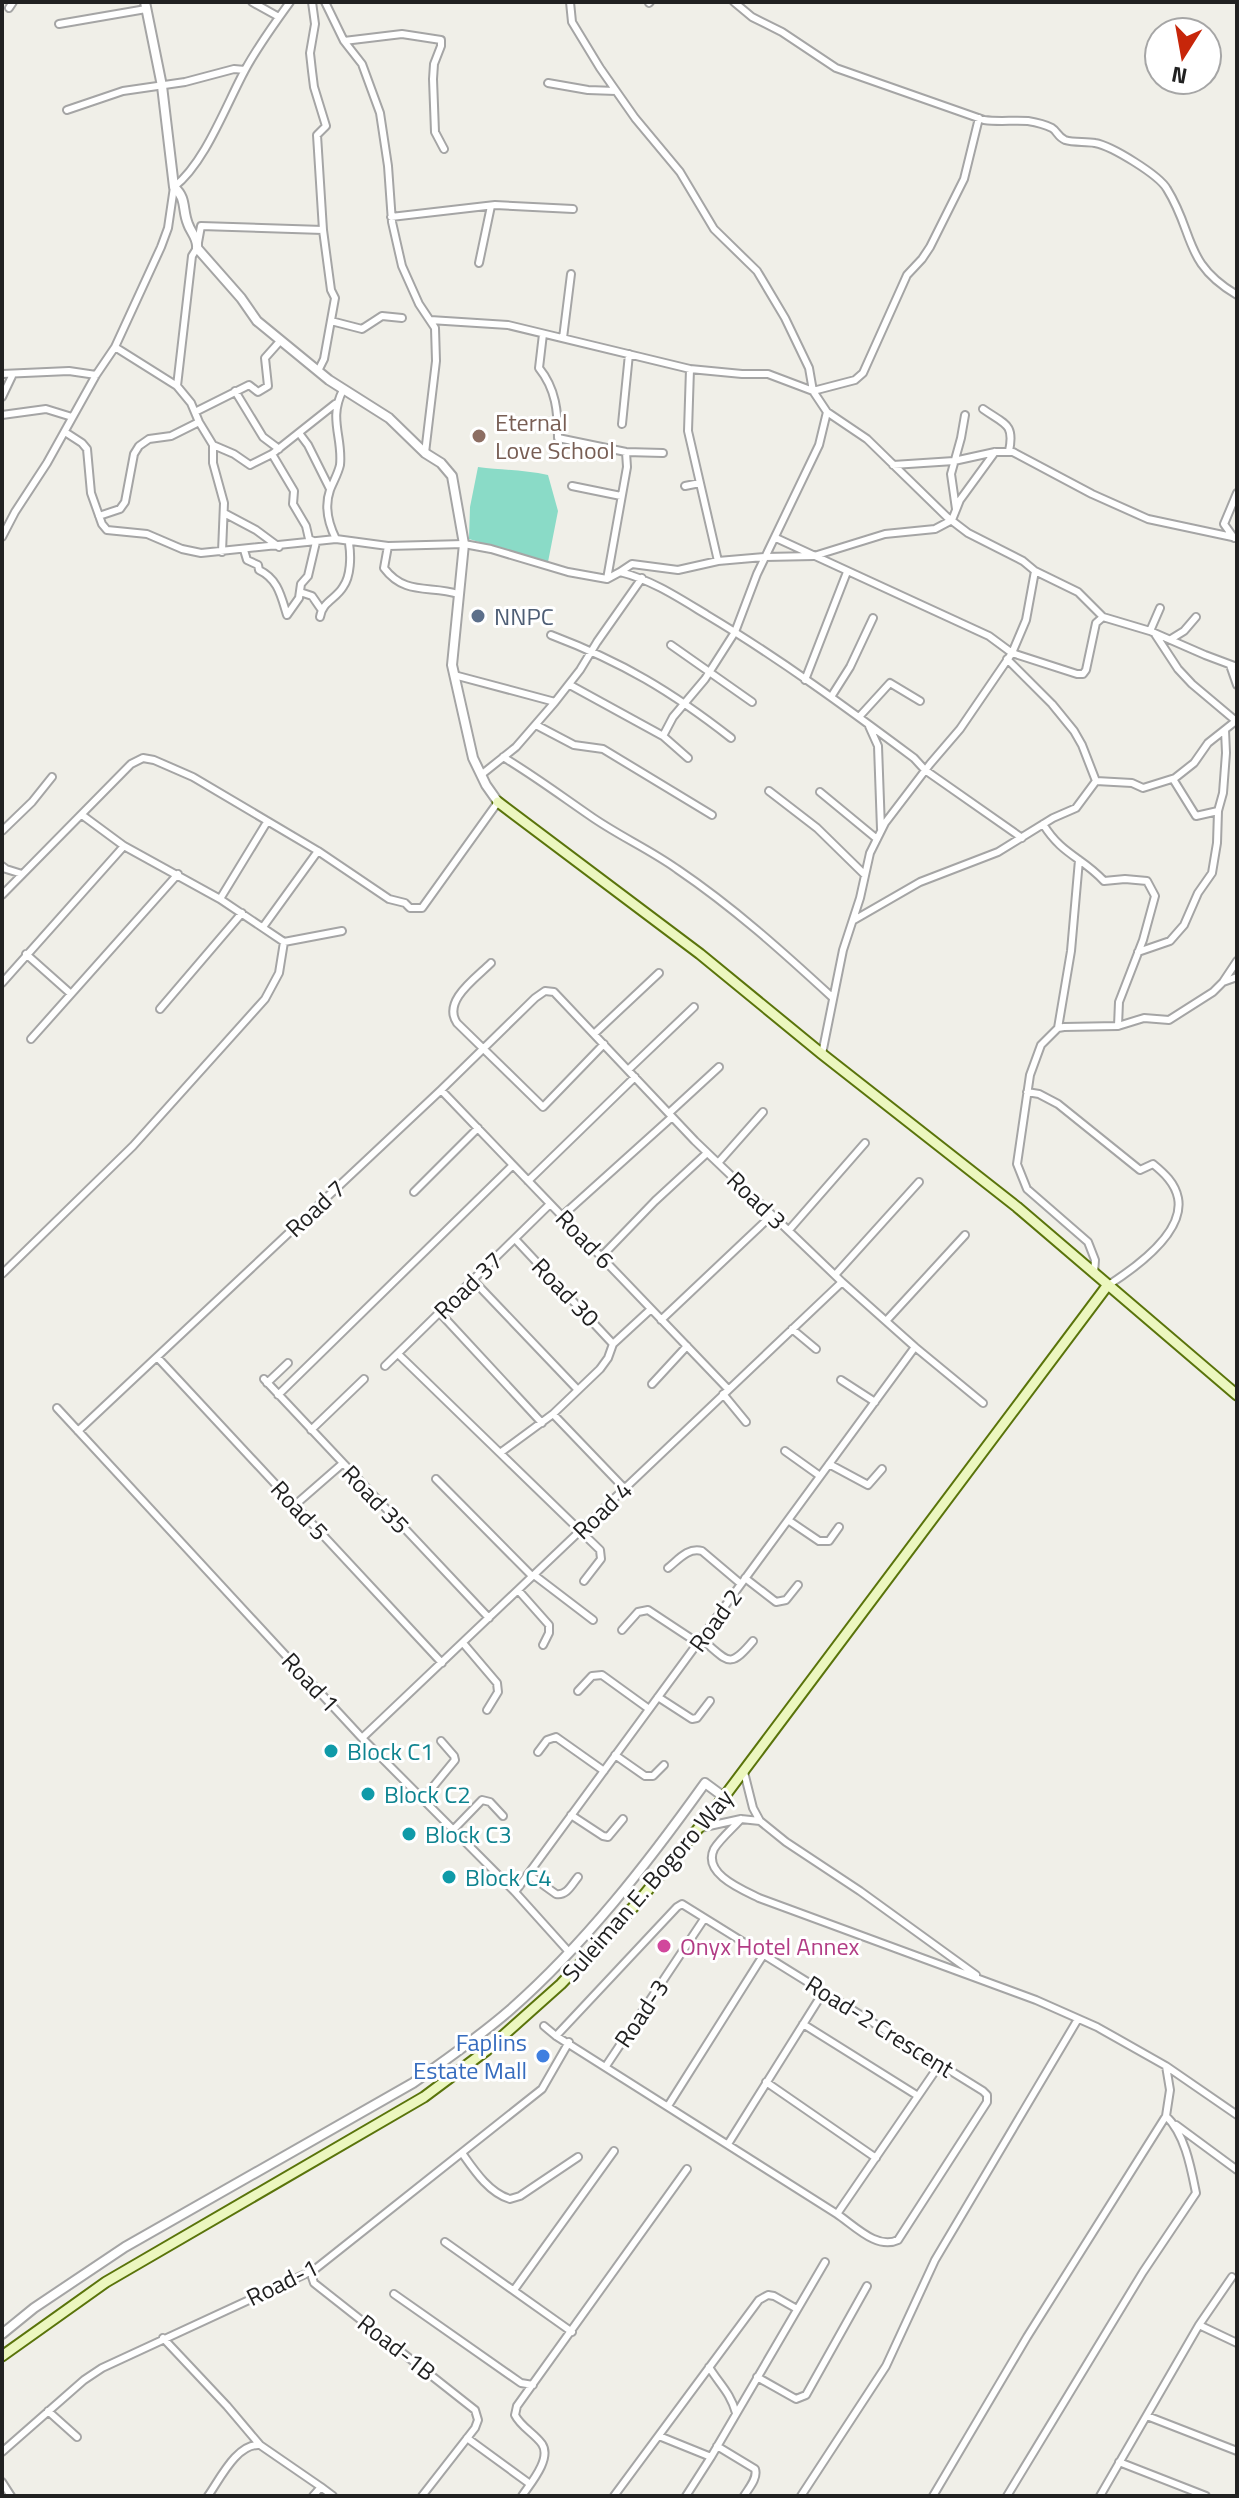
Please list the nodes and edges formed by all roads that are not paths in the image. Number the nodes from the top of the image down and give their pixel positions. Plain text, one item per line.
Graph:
1 (252, 2) edge
2 (290, 2) edge
3 (312, 2) edge
4 (325, 2) edge
5 (570, 2) edge
6 (734, 2) edge
7 (146, 5) edge
8 (279, 17) junction
9 (59, 24) dead end
10 (344, 41) junction
11 (245, 70) junction
12 (548, 83) dead end
13 (162, 86) junction
14 (616, 91) junction
15 (67, 110) dead end
16 (979, 118) junction
17 (444, 149) dead end
18 (174, 187) junction
19 (491, 206) junction
20 (573, 209) dead end
21 (391, 217) junction
22 (323, 230) junction
23 (197, 248) junction
24 (479, 263) dead end
25 (571, 274) dead end
26 (1237, 295) edge
27 (402, 318) dead end
28 (430, 320) junction
29 (331, 321) junction
30 (543, 334) junction
31 (563, 338) junction
32 (281, 340) junction
33 (115, 347) junction
34 (629, 354) junction
35 (690, 369) junction
36 (318, 371) junction
37 (2, 374) edge
38 (13, 374) junction
39 (96, 375) junction
40 (177, 386) junction
41 (343, 390) junction
42 (235, 391) junction
43 (813, 391) junction
44 (2, 397) edge
45 (335, 404) junction
46 (983, 409) dead end
47 (195, 412) junction
48 (827, 412) junction
49 (2, 415) edge
50 (965, 415) dead end
51 (72, 417) junction
52 (199, 422) junction
53 (622, 424) dead end
54 (65, 432) junction
55 (299, 433) junction
56 (213, 445) junction
57 (279, 449) junction
58 (1009, 451) junction
59 (626, 452) junction
60 (995, 452) junction
61 (425, 453) junction
62 (663, 453) dead end
63 (272, 454) junction
64 (954, 461) junction
65 (893, 465) junction
66 (700, 483) junction
67 (572, 486) dead end
68 (685, 486) dead end
69 (331, 489) junction
70 (1237, 493) edge
71 (621, 496) junction
72 (956, 509) junction
73 (224, 513) junction
74 (99, 516) junction
75 (952, 520) junction
76 (330, 526) junction
77 (2, 537) edge
78 (776, 538) junction
79 (1235, 538) edge
80 (336, 539) junction
81 (320, 542) junction
82 (349, 543) junction
83 (464, 544) junction
84 (388, 546) junction
85 (279, 547) junction
86 (244, 550) junction
87 (222, 552) junction
88 (814, 556) junction
89 (765, 557) junction
90 (718, 561) junction
91 (1035, 571) junction
92 (620, 572) junction
93 (847, 572) junction
94 (642, 578) junction
95 (607, 579) junction
96 (300, 592) junction
97 (458, 594) junction
98 (1160, 608) dead end
99 (321, 609) junction
100 (320, 617) dead end
101 (1103, 617) junction
102 (1196, 617) dead end
103 (873, 618) dead end
104 (735, 632) junction
105 (1152, 632) junction
106 (551, 635) dead end
107 (1171, 639) junction
108 (671, 645) dead end
109 (592, 651) junction
110 (1010, 656) junction
111 (1234, 666) edge
112 (710, 671) junction
113 (454, 675) junction
114 (805, 680) junction
115 (570, 685) junction
116 (1237, 685) edge
117 (831, 697) junction
118 (920, 701) dead end
119 (555, 702) junction
120 (684, 702) junction
121 (752, 702) dead end
122 (859, 717) junction
123 (1236, 720) edge
124 (867, 723) junction
125 (536, 725) junction
126 (1225, 730) junction
127 (663, 736) junction
128 (731, 738) dead end
129 (503, 757) junction
130 (688, 758) dead end
131 (925, 770) junction
132 (481, 775) junction
133 (52, 777) dead end
134 (1173, 779) junction
135 (1096, 781) junction
136 (769, 791) dead end
137 (820, 792) dead end
138 (498, 802) junction
139 (1218, 811) junction
140 (82, 815) junction
141 (712, 815) dead end
142 (267, 822) junction
143 (1043, 824) junction
144 (881, 830) junction
145 (2, 831) edge
146 (1022, 838) junction
147 (877, 839) junction
148 (124, 846) junction
149 (318, 851) junction
150 (1079, 860) junction
151 (2, 866) edge
152 (22, 874) junction
153 (178, 874) junction
154 (865, 875) junction
155 (2, 895) edge
156 (220, 899) junction
157 (242, 913) junction
158 (854, 920) junction
159 (263, 927) junction
160 (342, 931) dead end
161 (284, 942) junction
162 (1138, 952) junction
163 (26, 954) junction
164 (1237, 961) edge
165 (491, 963) dead end
166 (659, 973) dead end
167 (1237, 977) edge
168 (1223, 982) junction
169 (2, 983) edge
170 (554, 992) joint
171 (71, 994) junction
172 (832, 997) junction
173 (694, 1007) dead end
174 (160, 1009) dead end
175 (1118, 1026) junction
176 (1058, 1028) junction
177 (594, 1034) junction
178 (31, 1039) dead end
179 (604, 1044) junction
180 (483, 1049) junction
181 (822, 1054) junction
182 (719, 1067) dead end
183 (628, 1070) junction
184 (635, 1077) junction
185 (441, 1090) junction
186 (1027, 1092) junction
187 (763, 1112) dead end
188 (671, 1115) junction
189 (478, 1128) junction
190 (865, 1143) dead end
191 (707, 1153) junction
192 (718, 1163) junction
193 (513, 1165) junction
194 (528, 1181) junction
195 (919, 1182) dead end
196 (414, 1192) dead end
197 (550, 1204) junction
198 (772, 1215) junction
199 (562, 1216) junction
200 (789, 1230) junction
201 (965, 1235) dead end
202 (515, 1239) junction
203 (601, 1257) junction
204 (2, 1274) edge
205 (1094, 1274) junction
206 (835, 1275) junction
207 (473, 1280) junction
208 (842, 1282) junction
209 (1107, 1286) junction
210 (651, 1309) junction
211 (440, 1313) junction
212 (661, 1320) junction
213 (886, 1321) junction
214 (792, 1329) junction
215 (613, 1344) junction
216 (687, 1346) junction
217 (915, 1347) junction
218 (816, 1349) dead end
219 (398, 1354) junction
220 (157, 1357) junction
221 (288, 1363) dead end
222 (385, 1366) dead end
223 (364, 1379) dead end
224 (841, 1380) dead end
225 (652, 1384) dead end
226 (578, 1390) junction
227 (725, 1391) junction
228 (278, 1395) junction
229 (1237, 1395) edge
230 (875, 1402) junction
231 (983, 1403) dead end
232 (57, 1408) dead end
233 (553, 1414) junction
234 (746, 1422) dead end
235 (542, 1423) junction
236 (311, 1430) junction
237 (78, 1431) junction
238 (785, 1451) dead end
239 (500, 1453) junction
240 (342, 1464) junction
241 (829, 1464) junction
242 (882, 1469) dead end
243 (820, 1476) junction
244 (436, 1479) dead end
245 (624, 1488) junction
246 (295, 1505) junction
247 (788, 1520) junction
248 (839, 1527) dead end
249 (579, 1531) junction
250 (668, 1568) dead end
251 (533, 1576) junction
252 (584, 1581) dead end
253 (743, 1581) junction
254 (798, 1585) dead end
255 (518, 1590) junction
256 (489, 1618) junction
257 (593, 1620) dead end
258 (622, 1630) dead end
259 (699, 1641) junction
260 (753, 1641) dead end
261 (463, 1643) junction
262 (543, 1645) dead end
263 (442, 1663) junction
264 (578, 1691) dead end
265 (658, 1697) junction
266 (710, 1701) dead end
267 (649, 1709) junction
268 (487, 1710) dead end
269 (362, 1738) junction
270 (441, 1741) dead end
271 (538, 1752) dead end
272 (615, 1755) junction
273 (664, 1765) dead end
274 (604, 1771) junction
275 (744, 1771) junction
276 (724, 1797) junction
277 (423, 1799) junction
278 (571, 1815) junction
279 (503, 1816) dead end
280 (623, 1819) dead end
281 (741, 1819) junction
282 (760, 1821) junction
283 (700, 1828) junction
284 (453, 1830) junction
285 (528, 1874) junction
286 (578, 1877) dead end
287 (515, 1892) junction
288 (704, 1919) junction
289 (569, 1952) junction
290 (764, 1954) junction
291 (986, 1981) junction
292 (824, 1991) junction
293 (1078, 2019) junction
294 (803, 2024) junction
295 (544, 2026) dead end
296 (556, 2036) junction
297 (569, 2042) junction
298 (940, 2064) junction
299 (606, 2066) junction
300 (1166, 2066) junction
301 (766, 2082) junction
302 (918, 2096) junction
303 (668, 2106) junction
304 (1237, 2115) edge
305 (1166, 2116) junction
306 (1173, 2123) junction
307 (728, 2144) junction
308 (614, 2151) dead end
309 (462, 2153) junction
310 (578, 2157) dead end
311 (876, 2158) junction
312 (687, 2169) dead end
313 (1237, 2170) edge
314 (837, 2214) junction
315 (445, 2242) dead end
316 (825, 2262) dead end
317 (314, 2270) junction
318 (1232, 2277) dead end
319 (867, 2286) dead end
320 (514, 2290) junction
321 (394, 2294) dead end
322 (797, 2309) junction
323 (1199, 2325) junction
324 (572, 2332) junction
325 (2, 2334) edge
326 (163, 2338) junction
327 (1237, 2343) edge
328 (2, 2356) edge
329 (709, 2367) junction
330 (757, 2377) junction
331 (533, 2385) junction
332 (48, 2411) junction
333 (736, 2413) junction
334 (1147, 2416) junction
335 (659, 2436) junction
336 (77, 2437) dead end
337 (467, 2438) junction
338 (260, 2445) junction
339 (717, 2446) junction
340 (1237, 2451) edge
341 (2, 2452) edge
342 (711, 2457) junction
343 (1119, 2462) junction
344 (2, 2482) edge
345 (530, 2484) junction
346 (321, 2487) junction
347 (11, 2496) edge
348 (208, 2496) edge
349 (313, 2496) edge
350 (333, 2496) edge
351 (422, 2496) edge
352 (522, 2496) edge
353 (614, 2496) edge
354 (686, 2496) edge
355 (744, 2496) edge
356 (801, 2496) edge
357 (933, 2496) edge
358 (1007, 2496) edge
359 (1100, 2496) edge
360 (1206, 2496) edge

1 - 8 street
2 - 8 street
3 - 22 street
4 - 10 street
5 - 14 street
6 - 16 street
7 - 9 street
7 - 13 street
8 - 11 street
10 - 17 street
10 - 21 street
11 - 13 street
11 - 18 street
12 - 14 street
13 - 15 street
13 - 18 street
14 - 43 street
16 - 26 street
16 - 43 street
18 - 23 street
18 - 33 street
19 - 20 street
19 - 21 street
19 - 24 street
21 - 28 street
22 - 23 street
22 - 29 street
23 - 32 street
23 - 40 street
25 - 31 street
27 - 29 street
28 - 30 street
28 - 61 street
29 - 36 street
30 - 31 street
30 - 59 street
31 - 34 street
32 - 36 street
32 - 42 street
33 - 39 street
33 - 40 street
34 - 35 street
34 - 53 street
35 - 43 street
35 - 66 street
36 - 41 street
37 - 38 street
38 - 39 street
38 - 44 street
39 - 51 street
40 - 47 street
41 - 45 street
41 - 61 street
42 - 47 street
42 - 57 street
43 - 48 street
45 - 55 street
45 - 69 street
46 - 58 street
47 - 52 street
48 - 65 street
48 - 78 street
49 - 51 street
50 - 64 street
51 - 54 street
52 - 56 street
52 - 74 street
54 - 74 street
54 - 77 street
55 - 57 street
55 - 69 street
56 - 63 street
56 - 73 street
57 - 63 street
58 - 60 street
58 - 79 street
59 - 62 street
59 - 71 street
60 - 64 street
60 - 72 street
61 - 83 street
63 - 81 street
64 - 65 street
64 - 72 street
65 - 75 street
66 - 68 street
66 - 90 street
67 - 71 street
69 - 76 street
70 - 79 street
71 - 95 street
72 - 75 street
73 - 85 street
73 - 87 street
74 - 87 street
75 - 88 street
75 - 91 street
76 - 80 street
76 - 81 street
78 - 88 street
78 - 89 street
80 - 81 street
80 - 82 street
81 - 85 street
81 - 96 street
82 - 84 street
82 - 99 street
83 - 84 street
83 - 95 street
83 - 97 street
84 - 97 street
85 - 86 street
86 - 87 street
86 - 96 street
88 - 89 street
88 - 93 street
89 - 90 street
89 - 104 street
90 - 92 street
91 - 101 street
91 - 110 street
92 - 94 street
92 - 95 street
93 - 110 street
93 - 114 street
94 - 104 street
94 - 109 street
96 - 99 street
97 - 113 street
98 - 105 street
99 - 100 street
101 - 105 street
101 - 110 street
102 - 107 street
103 - 117 street
104 - 112 street
104 - 114 street
105 - 107 street
105 - 123 street
106 - 109 street
107 - 111 street
108 - 112 street
109 - 115 street
109 - 120 street
110 - 131 street
110 - 135 street
111 - 116 street
112 - 120 street
112 - 121 street
113 - 119 street
113 - 132 street
114 - 117 street
115 - 119 street
115 - 127 street
117 - 122 street
118 - 122 street
119 - 125 street
120 - 127 street
120 - 128 street
122 - 124 street
123 - 126 street
124 - 131 street
124 - 144 street
125 - 129 street
125 - 141 street
126 - 134 street
126 - 139 street
127 - 130 street
129 - 132 street
129 - 172 street
131 - 144 street
131 - 146 street
132 - 138 street
133 - 145 street
134 - 135 street
134 - 139 street
135 - 143 street
136 - 154 street
137 - 147 street
138 - 149 street
138 - 181 main road
139 - 162 street
140 - 142 street
140 - 148 street
140 - 152 street
142 - 149 street
142 - 156 street
143 - 146 street
143 - 150 street
144 - 147 street
146 - 158 street
147 - 154 street
148 - 153 street
148 - 163 street
149 - 159 street
150 - 162 street
150 - 176 street
151 - 152 street
152 - 155 street
153 - 156 street
153 - 171 street
154 - 158 street
156 - 157 street
157 - 159 street
157 - 174 street
158 - 172 street
159 - 161 street
160 - 161 street
161 - 204 street
162 - 175 street
163 - 169 street
163 - 171 street
164 - 168 street
165 - 180 street
166 - 177 street
167 - 168 street
168 - 175 street
170 - 177 street, Road 3
170 - 180 street, Road 7
171 - 178 street
172 - 181 street
173 - 183 street
175 - 176 street
176 - 186 street
177 - 179 street, Road 3
179 - 180 street
179 - 183 street, Road 3
180 - 185 street, Road 7
181 - 205 main road
182 - 188 street
183 - 184 street, Road 3
184 - 188 street, Road 3
184 - 194 street
185 - 189 street, Road 6
185 - 220 street, Road 7
186 - 205 street
186 - 209 street
187 - 192 street
188 - 191 street, Road 3
188 - 199 street
189 - 193 street, Road 6
189 - 196 street
190 - 200 street
191 - 192 street, Road 3
191 - 203 street
192 - 198 street, Road 3
193 - 194 street, Road 6
193 - 228 street
194 - 197 street, Road 6
195 - 206 street
197 - 199 street, Road 6
197 - 202 street, Road 37
198 - 200 street, Road 3
198 - 212 street
199 - 203 street, Road 6
200 - 206 street, Road 3
201 - 213 street
202 - 207 street, Road 37
202 - 215 street, Road 30
203 - 210 street, Road 6
205 - 209 main road
206 - 208 street, Road 3
207 - 211 street, Road 37
207 - 226 street
208 - 213 street, Road 3
208 - 214 street, Road 4
209 - 229 main road
209 - 275 main road, Suleiman E. Bogoro Way
210 - 212 street, Road 6
210 - 215 street, Road 30
211 - 219 street, Road 37
211 - 235 street
212 - 216 street, Road 6
213 - 217 street, Road 3
214 - 218 street
214 - 227 street, Road 4
215 - 226 street
216 - 225 street
216 - 227 street, Road 6
217 - 230 street, Road 2
217 - 231 street, Road 3
219 - 222 street, Road 37
219 - 239 street
220 - 237 street, Road 7
220 - 246 street, Road 5
221 - 228 street, Road 35
223 - 236 street
224 - 230 street
226 - 233 street
227 - 234 street, Road 6
227 - 245 street, Road 4
228 - 236 street, Road 35
230 - 241 street, Road 2
232 - 237 street, Road 1
233 - 235 street
233 - 245 street
235 - 239 street
236 - 240 street, Road 35
237 - 269 street, Road 1
238 - 243 street
239 - 249 street
240 - 246 street
240 - 256 street, Road 35
241 - 242 street
241 - 243 street, Road 2
243 - 247 street, Road 2
244 - 251 street
245 - 249 street, Road 4
246 - 263 street, Road 5
247 - 248 street
247 - 253 street, Road 2
249 - 251 street, Road 4
249 - 252 street
250 - 253 street
251 - 255 street, Road 4
251 - 257 street
253 - 254 street
253 - 259 street, Road 2
255 - 256 street, Road 4
255 - 262 street
256 - 261 street, Road 4
258 - 259 street
259 - 260 street
259 - 265 street, Road 2
261 - 263 street, Road 4
261 - 268 street
263 - 269 street, Road 4
264 - 267 street
265 - 266 street
265 - 267 street, Road 2
267 - 272 street, Road 2
269 - 277 street, Road 1
270 - 277 street
271 - 274 street
272 - 273 street
272 - 274 street, Road 2
274 - 278 street, Road 2
275 - 276 main road, Suleiman E. Bogoro Way
275 - 282 street
276 - 283 main road, Suleiman E. Bogoro Way
276 - 289 street, Suleiman E. Bogoro Way
277 - 284 street, Road 1
278 - 280 street
278 - 285 street, Road 2
279 - 284 street
281 - 282 street
281 - 283 street
281 - 291 street
282 - 291 street
283 - 328 main road, Suleiman E. Bogoro Way
284 - 287 street, Road 1
285 - 286 street
285 - 287 street, Road 2
287 - 289 street, Road 1
288 - 290 street, Road-2 Crescent
288 - 296 street, Road-2 Crescent
288 - 299 street, Road-3
289 - 325 street, Suleiman E. Bogoro Way
290 - 292 street, Road-2 Crescent
290 - 303 street
291 - 293 street
292 - 294 street
292 - 298 street, Road-2 Crescent
293 - 300 street
293 - 356 street
294 - 301 street
294 - 302 street
295 - 296 street
296 - 297 street
297 - 299 street
297 - 309 street, Road-1
298 - 302 street
298 - 314 street, Road-2 Crescent
299 - 303 street
300 - 304 street
300 - 305 street
301 - 307 street
301 - 311 street
302 - 311 street
303 - 307 street
305 - 306 street
305 - 357 street
306 - 313 street
306 - 358 street
307 - 314 street
308 - 320 street
309 - 310 street
309 - 317 street, Road-1
311 - 314 street
312 - 324 street
315 - 320 street
316 - 322 street
317 - 326 street, Road-1
317 - 337 street, Road-1B
318 - 323 street
319 - 330 street
320 - 324 street
321 - 331 street
322 - 329 street
322 - 330 street
323 - 327 street
323 - 334 street
324 - 331 street
326 - 332 street, Road-1
326 - 338 street
329 - 333 street
329 - 335 street
330 - 333 street
331 - 345 street
332 - 336 street
332 - 341 street, Road-1
333 - 339 street
334 - 340 street
334 - 343 street
335 - 342 street
335 - 353 street
337 - 345 street
337 - 351 street
338 - 346 street
338 - 348 street
339 - 342 street
339 - 355 street
342 - 354 street
343 - 359 street
343 - 360 street
344 - 347 street
345 - 352 street
346 - 349 street
346 - 350 street

